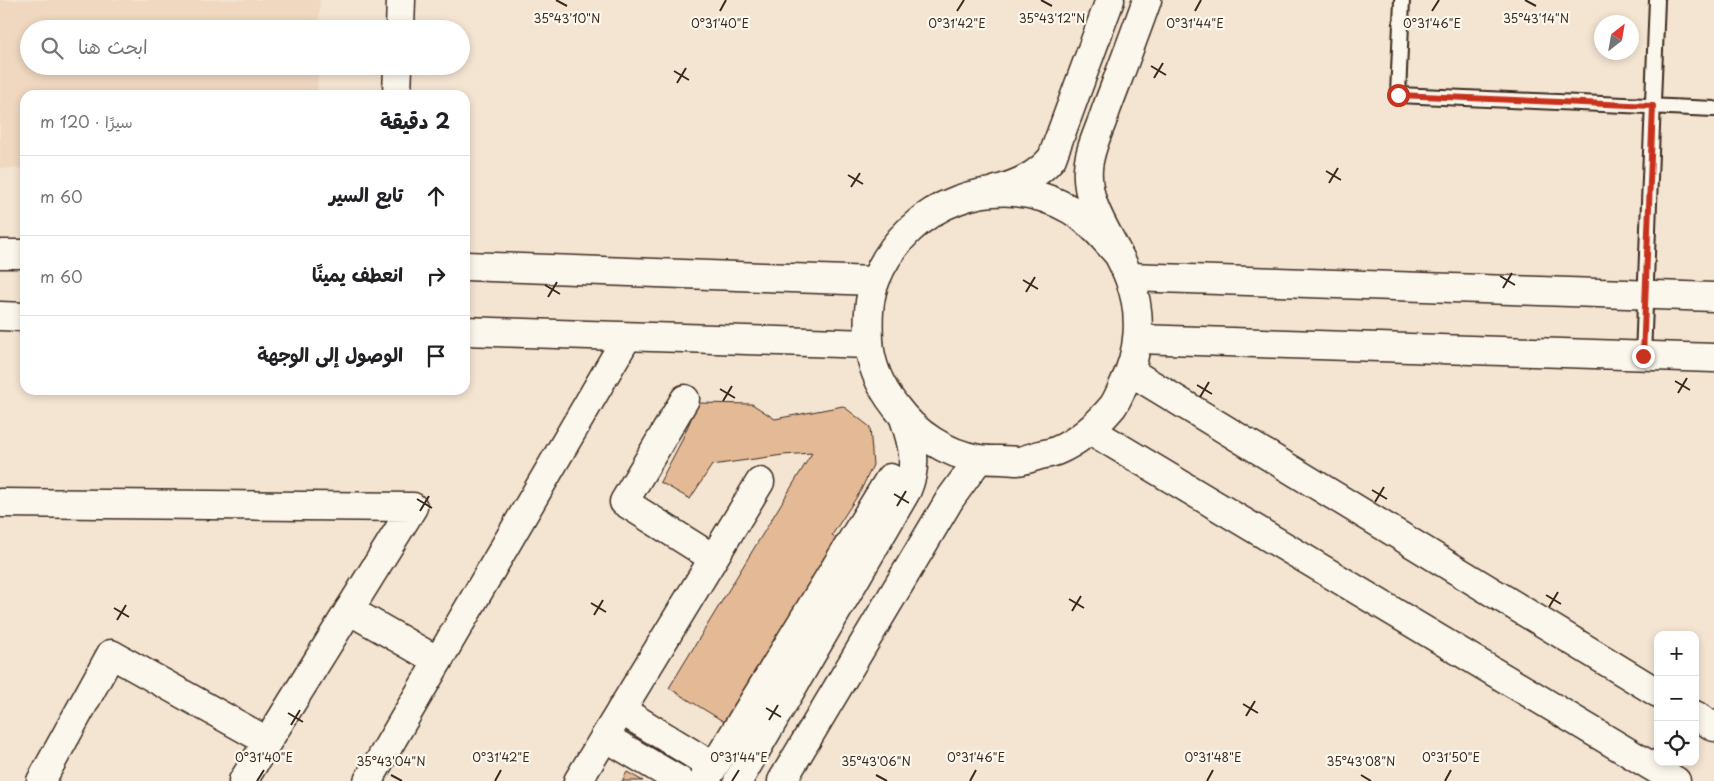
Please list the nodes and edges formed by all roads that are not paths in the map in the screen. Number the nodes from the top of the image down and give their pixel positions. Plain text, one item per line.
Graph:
1 (401, 0) edge
2 (1110, 0) edge
3 (1148, 0) edge
4 (1402, 0) edge
5 (1657, 0) edge
6 (400, 20) edge
7 (398, 75) edge
8 (397, 90) edge
9 (1653, 106) junction
10 (1714, 109) edge
11 (982, 193) junction
12 (1116, 252) junction
13 (0, 254) edge
14 (20, 254) edge
15 (470, 266) edge
16 (1129, 277) junction
17 (876, 281) junction
18 (1646, 295) junction
19 (1714, 297) edge
20 (0, 316) edge
21 (20, 317) edge
22 (470, 331) edge
23 (627, 336) junction
24 (1138, 339) junction
25 (869, 344) junction
26 (1643, 356) junction
27 (1714, 358) edge
28 (1131, 372) junction
29 (685, 399) dead end
30 (904, 418) junction
31 (1090, 430) junction
32 (979, 459) junction
33 (890, 478) dead end
34 (760, 482) dead end
35 (0, 503) edge
36 (714, 558) junction
37 (349, 610) junction
38 (438, 661) junction
39 (1654, 691) edge
40 (621, 710) junction
41 (1699, 718) edge
42 (1714, 727) edge
43 (605, 737) junction
44 (267, 741) junction
45 (41, 781) edge
46 (243, 781) edge
47 (368, 781) edge
48 (578, 781) edge
49 (700, 781) edge
50 (738, 781) edge
51 (782, 781) edge
52 (1676, 781) edge

1 - 6 main road
2 - 11 main road
3 - 12 main road
4 - 9 lane
5 - 9 lane
7 - 8 main road
9 - 10 lane
9 - 18 lane
11 - 12 main road
11 - 17 main road
12 - 16 main road
13 - 14 main road
15 - 17 main road
16 - 18 main road
16 - 24 main road
17 - 25 main road
18 - 19 main road
18 - 26 lane
20 - 21 main road
22 - 23 main road
23 - 25 main road
23 - 38 main road
24 - 26 main road
24 - 28 main road
25 - 30 main road
26 - 27 main road
28 - 31 main road
28 - 39 main road
29 - 36 main road
30 - 32 main road
30 - 50 main road
31 - 32 main road
31 - 52 main road
32 - 51 main road
33 - 49 main road
34 - 36 main road
35 - 37 main road
36 - 40 main road
37 - 38 main road
37 - 44 main road
38 - 47 main road
40 - 43 main road
40 - 49 main road
41 - 42 main road
43 - 48 main road
43 - 49 main road
44 - 45 main road
44 - 46 main road

